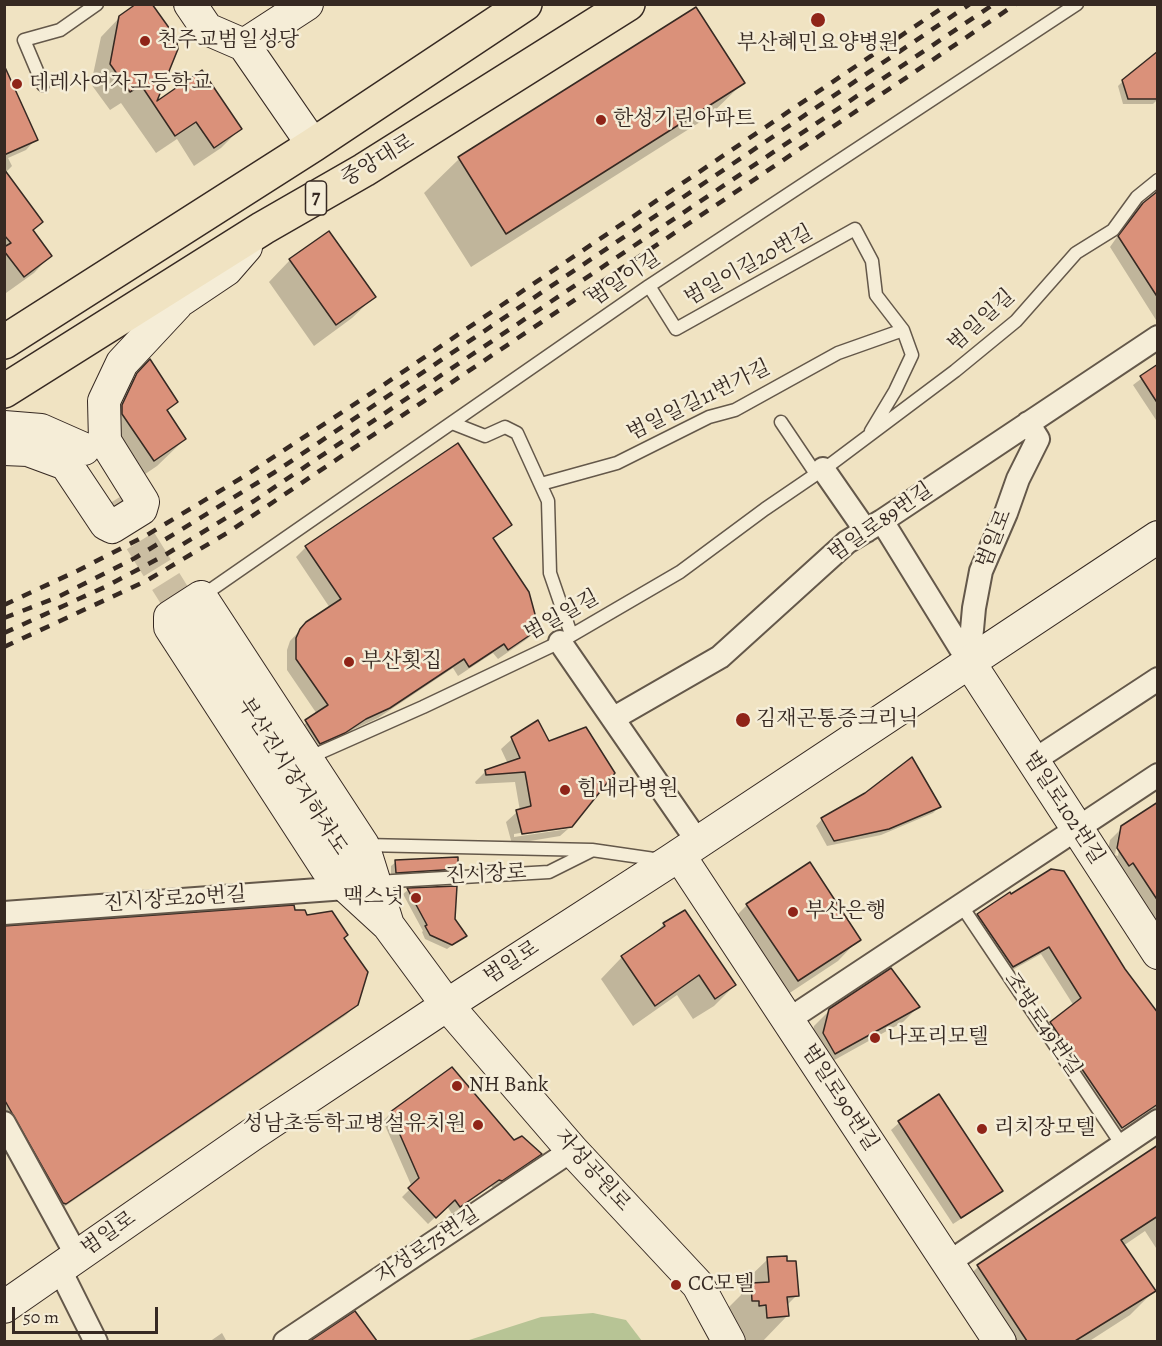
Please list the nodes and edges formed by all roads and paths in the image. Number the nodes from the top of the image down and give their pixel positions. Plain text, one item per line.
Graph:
1 (97, 4) edge
2 (190, 4) edge
3 (307, 4) edge
4 (525, 4) edge
5 (628, 4) edge
6 (1077, 4) edge
7 (244, 45) junction
8 (44, 86) dead end
9 (313, 145) junction
10 (1158, 180) edge
11 (262, 228) junction
12 (649, 286) junction
13 (177, 304) junction
14 (903, 330) junction
15 (1158, 337) edge
16 (4, 342) edge
17 (4, 391) edge
18 (781, 422) dead end
19 (452, 423) junction
20 (1028, 423) junction
21 (4, 428) edge
22 (867, 437) junction
23 (4, 449) edge
24 (84, 449) junction
25 (820, 472) junction
26 (541, 484) junction
27 (115, 500) tunnel mouth
28 (874, 526) junction
29 (1158, 537) edge
30 (201, 597) junction
31 (196, 630) tunnel mouth
32 (565, 638) junction
33 (969, 662) junction
34 (1158, 679) edge
35 (614, 718) junction
36 (307, 759) junction
37 (1033, 761) junction
38 (1158, 775) edge
39 (1077, 828) junction
40 (363, 845) junction
41 (592, 850) junction
42 (682, 853) junction
43 (361, 885) junction
44 (961, 905) junction
45 (4, 913) edge
46 (388, 925) junction
47 (1158, 952) edge
48 (447, 1005) junction
49 (788, 1020) junction
50 (1158, 1121) edge
51 (4, 1123) edge
52 (1122, 1145) junction
53 (572, 1150) junction
54 (68, 1262) junction
55 (948, 1263) junction
56 (4, 1307) edge
57 (998, 1340) edge
58 (96, 1341) edge
59 (285, 1341) edge
60 (729, 1341) edge

1 - 8 lane
2 - 7 main road
3 - 7 main road
4 - 9 main road, 7
5 - 11 main road, 중앙대로 / 7
6 - 12 lane, 범일이길
7 - 9 main road
9 - 16 main road, 7
10 - 22 lane, 범일일길
11 - 13 main road
11 - 17 main road, 중앙대로 / 7
12 - 14 lane, 범일이길20번길
12 - 19 lane, 범일이길
13 - 23 main road
13 - 24 main road
14 - 22 lane
14 - 26 lane, 범일일길11번가길
15 - 20 street, 범일로89번길
18 - 25 lane
19 - 26 lane
19 - 30 lane, 범일이길
20 - 28 street, 범일로89번길
20 - 33 street, 범일로
21 - 24 main road
22 - 25 lane, 범일일길
24 - 27 main road
25 - 28 street
25 - 32 lane, 범일일길
26 - 32 lane
28 - 33 street
28 - 35 street, 범일로89번길
29 - 33 main road, 범일로
30 - 36 main road
30 - 43 main road
31 - 46 main road, 부산진시장지하차도
32 - 35 street
32 - 36 lane, 범일일길
33 - 37 main road, 범일로102번길
33 - 42 main road, 범일로
34 - 37 street
35 - 42 street
36 - 40 main road
37 - 39 main road, 범일로102번길
38 - 39 street
39 - 44 street
39 - 47 main road, 범일로102번길
40 - 41 lane
40 - 43 main road
41 - 42 lane
41 - 43 lane, 진시장로
42 - 48 main road, 범일로
42 - 49 main road, 범일로90번길
43 - 45 street, 진시장로20번길
43 - 46 main road
44 - 49 street
44 - 52 lane, 조방로49번길
46 - 48 main road
48 - 53 main road, 자성공원로
48 - 54 main road, 범일로
49 - 55 main road, 범일로90번길
50 - 52 street
51 - 54 street
52 - 55 street
53 - 59 street, 자성로75번길
53 - 60 main road, 자성공원로
54 - 56 main road, 범일로
54 - 58 street, 범일로
55 - 57 main road, 범일로90번길

